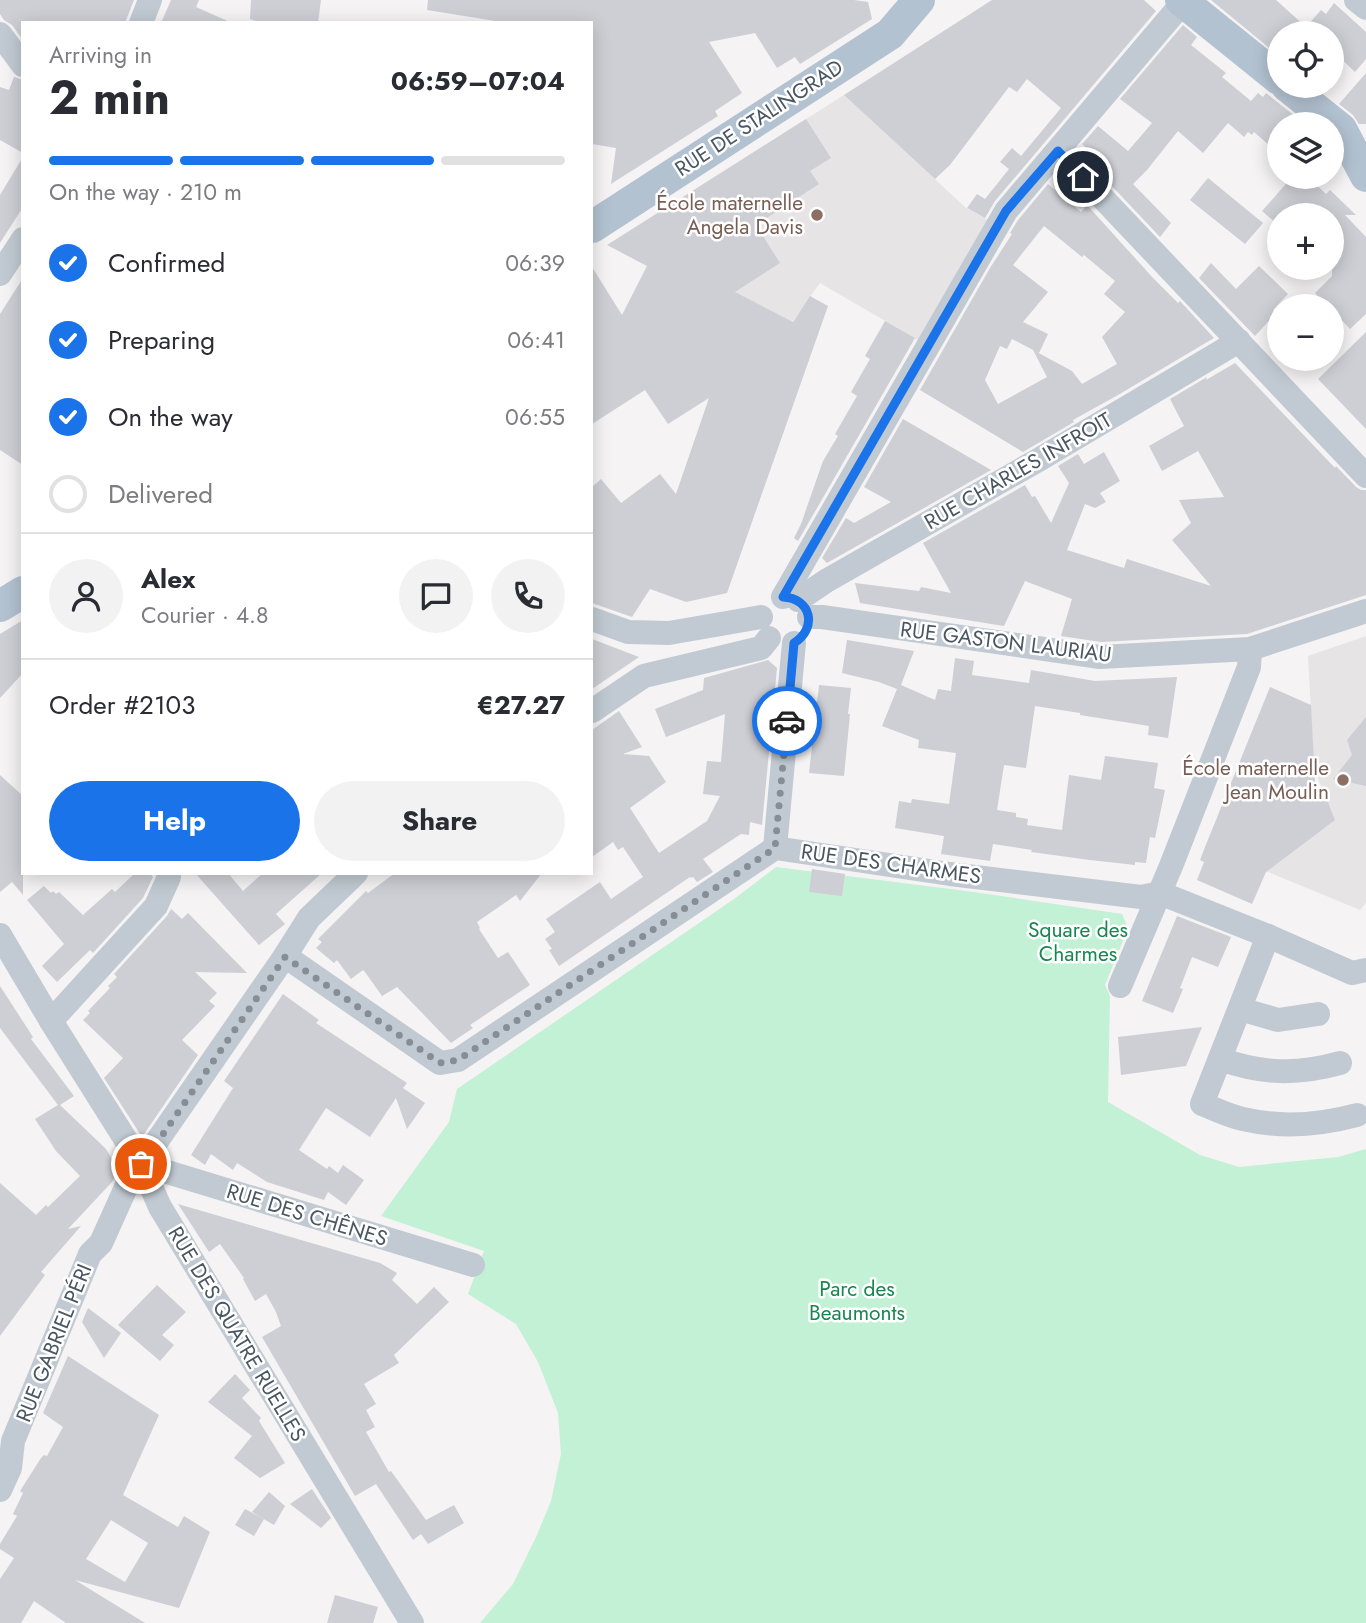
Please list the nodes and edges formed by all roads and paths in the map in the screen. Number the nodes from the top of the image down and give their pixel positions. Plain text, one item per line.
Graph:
1 (150, 0) edge
2 (919, 0) edge
3 (1356, 0) edge
4 (1183, 1) edge
5 (1366, 8) edge
6 (142, 21) edge
7 (0, 34) edge
8 (21, 62) edge
9 (1267, 69) edge
10 (1302, 98) edge
11 (1058, 151) junction
12 (1366, 176) edge
13 (593, 226) edge
14 (21, 242) edge
15 (0, 274) edge
16 (1239, 341) junction
17 (1366, 476) edge
18 (21, 593) edge
19 (797, 605) junction
20 (0, 606) edge
21 (1366, 611) edge
22 (593, 620) edge
23 (765, 627) junction
24 (794, 643) junction
25 (1250, 649) junction
26 (593, 710) edge
27 (775, 848) junction
28 (354, 875) edge
29 (169, 877) dead end
30 (1160, 892) junction
31 (0, 935) edge
32 (1269, 936) junction
33 (285, 957) junction
34 (1366, 970) edge
35 (1120, 986) dead end
36 (1240, 1009) junction
37 (1318, 1014) dead end
38 (51, 1021) junction
39 (1220, 1059) junction
40 (1340, 1063) dead end
41 (1357, 1115) dead end
42 (141, 1164) junction
43 (473, 1265) dead end
44 (0, 1490) edge
45 (412, 1623) edge

1 - 6 street
2 - 13 main road, RUE DE STALINGRAD
3 - 5 street
4 - 9 main road
4 - 11 street
7 - 8 street
10 - 12 main road
11 - 16 street
11 - 19 street
14 - 15 street
16 - 17 street
16 - 19 street, RUE CHARLES INFROIT
18 - 20 main road
19 - 23 street
19 - 24 street
19 - 25 street, RUE GASTON LAURIAU
21 - 25 street, RUE GASTON LAURIAU
22 - 23 street
23 - 24 street
23 - 26 street
24 - 27 street
25 - 30 street
27 - 30 street, RUE DES CHARMES
27 - 33 street, RUE DES CHARMES
28 - 33 street, RUE GABRIEL PÉRI
29 - 38 street
30 - 32 street, RUE DES CHARMES
30 - 35 street
31 - 38 street, RUE DES QUATRE RUELLES
32 - 34 street, RUE DES CHARMES
32 - 36 street
33 - 42 street, RUE GABRIEL PÉRI
36 - 37 street
36 - 39 street
38 - 42 street, RUE DES QUATRE RUELLES
39 - 40 street
39 - 41 street
42 - 43 street, RUE DES CHÊNES
42 - 44 street, RUE GABRIEL PÉRI
42 - 45 street, RUE DES QUATRE RUELLES

